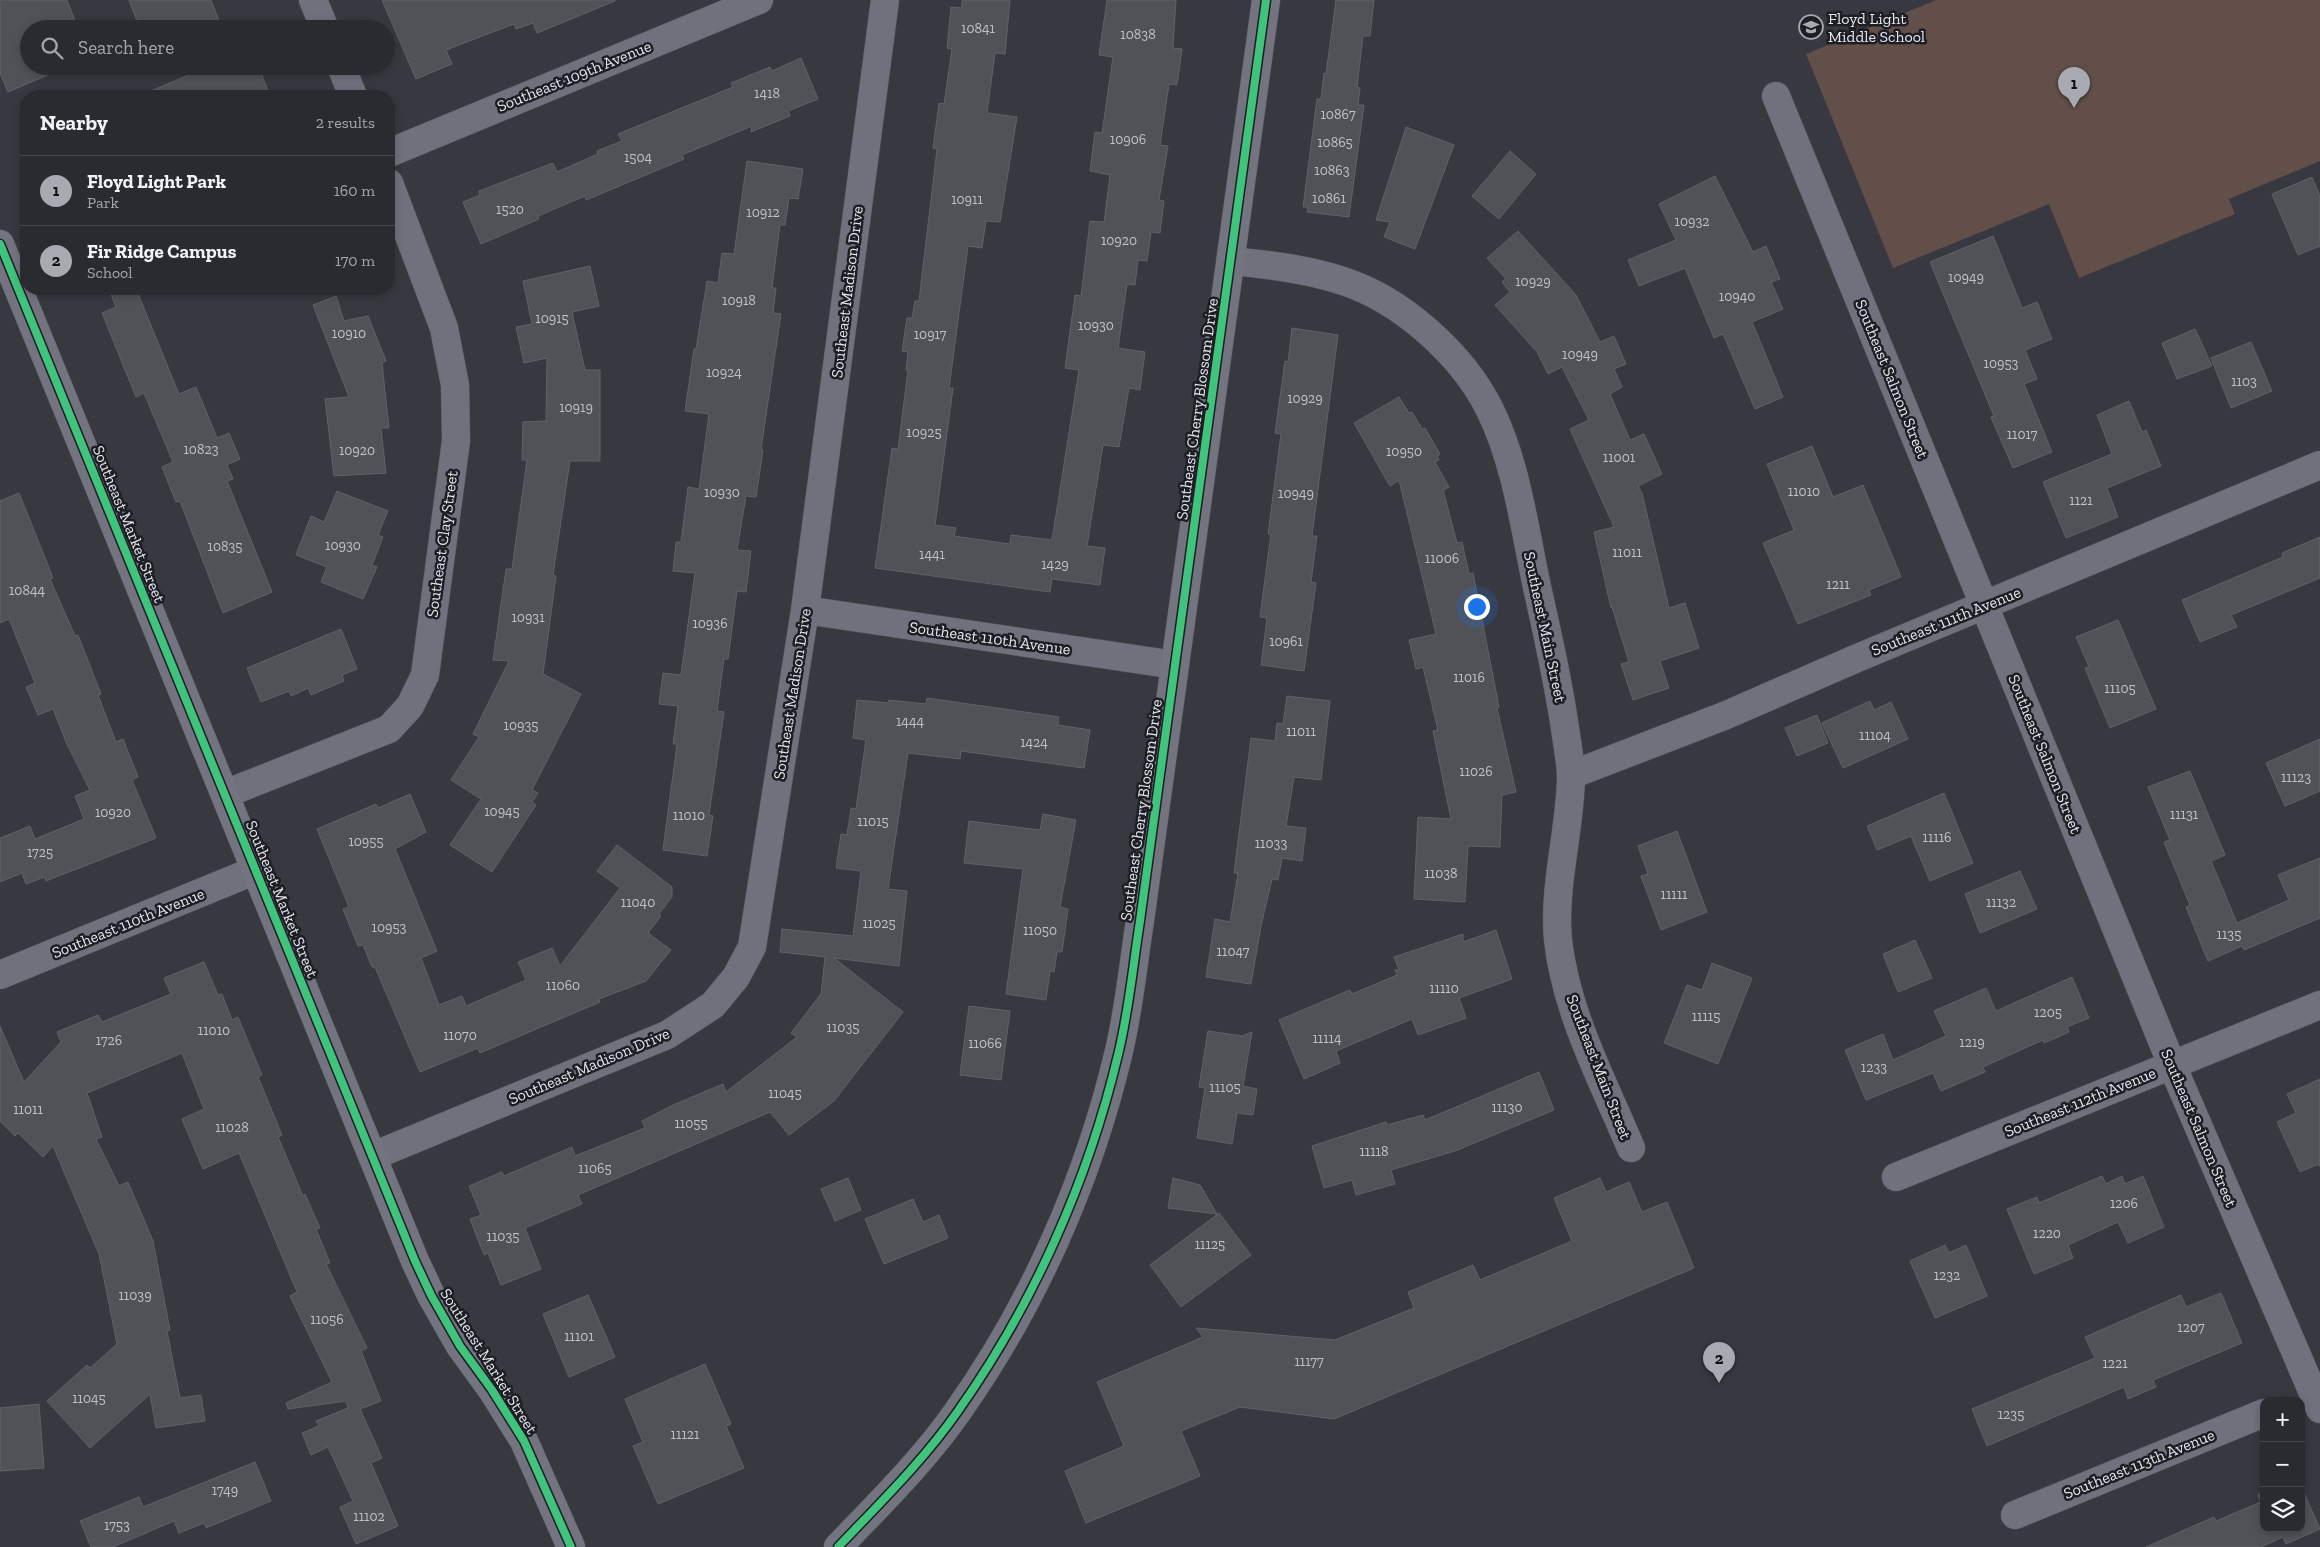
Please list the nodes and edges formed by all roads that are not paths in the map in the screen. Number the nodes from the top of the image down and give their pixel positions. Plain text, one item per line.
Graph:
1 (313, 0) edge
2 (759, 0) edge
3 (1266, 0) edge
4 (879, 1) edge
5 (321, 20) edge
6 (345, 75) edge
7 (351, 90) edge
8 (1776, 96) dead end
9 (395, 151) edge
10 (395, 199) edge
11 (0, 244) edge
12 (1232, 261) junction
13 (20, 293) edge
14 (21, 295) edge
15 (2320, 465) edge
16 (1985, 605) junction
17 (805, 610) junction
18 (1175, 665) junction
19 (1571, 775) junction
20 (225, 794) junction
21 (256, 870) junction
22 (0, 975) edge
23 (2320, 1005) edge
24 (2172, 1065) junction
25 (1631, 1148) dead end
26 (373, 1156) junction
27 (1896, 1177) dead end
28 (2311, 1398) edge
29 (2260, 1415) edge
30 (2015, 1515) dead end
31 (571, 1547) edge
32 (838, 1547) edge

1 - 5 street
2 - 9 street, Southeast 109th Avenue
3 - 12 main road, Southeast Cherry Blossom Drive
4 - 17 street, Southeast Madison Drive
6 - 7 street
8 - 16 street, Southeast Salmon Street
10 - 20 street, Southeast Clay Street
11 - 13 main road, Southeast Market Street
12 - 18 main road, Southeast Cherry Blossom Drive
12 - 19 street, Southeast Main Street
14 - 20 main road, Southeast Market Street
15 - 16 street, Southeast 111th Avenue
16 - 19 street, Southeast 111th Avenue
16 - 24 street, Southeast Salmon Street
17 - 18 street, Southeast 110th Avenue
17 - 26 street, Southeast Madison Drive
18 - 32 main road, Southeast Cherry Blossom Drive
19 - 25 street, Southeast Main Street
20 - 21 main road, Southeast Market Street
21 - 22 street, Southeast 110th Avenue
21 - 26 main road, Southeast Market Street
23 - 24 street, Southeast 112th Avenue
24 - 27 street, Southeast 112th Avenue
24 - 28 street, Southeast Salmon Street
26 - 31 main road, Southeast Market Street
29 - 30 street, Southeast 113th Avenue

